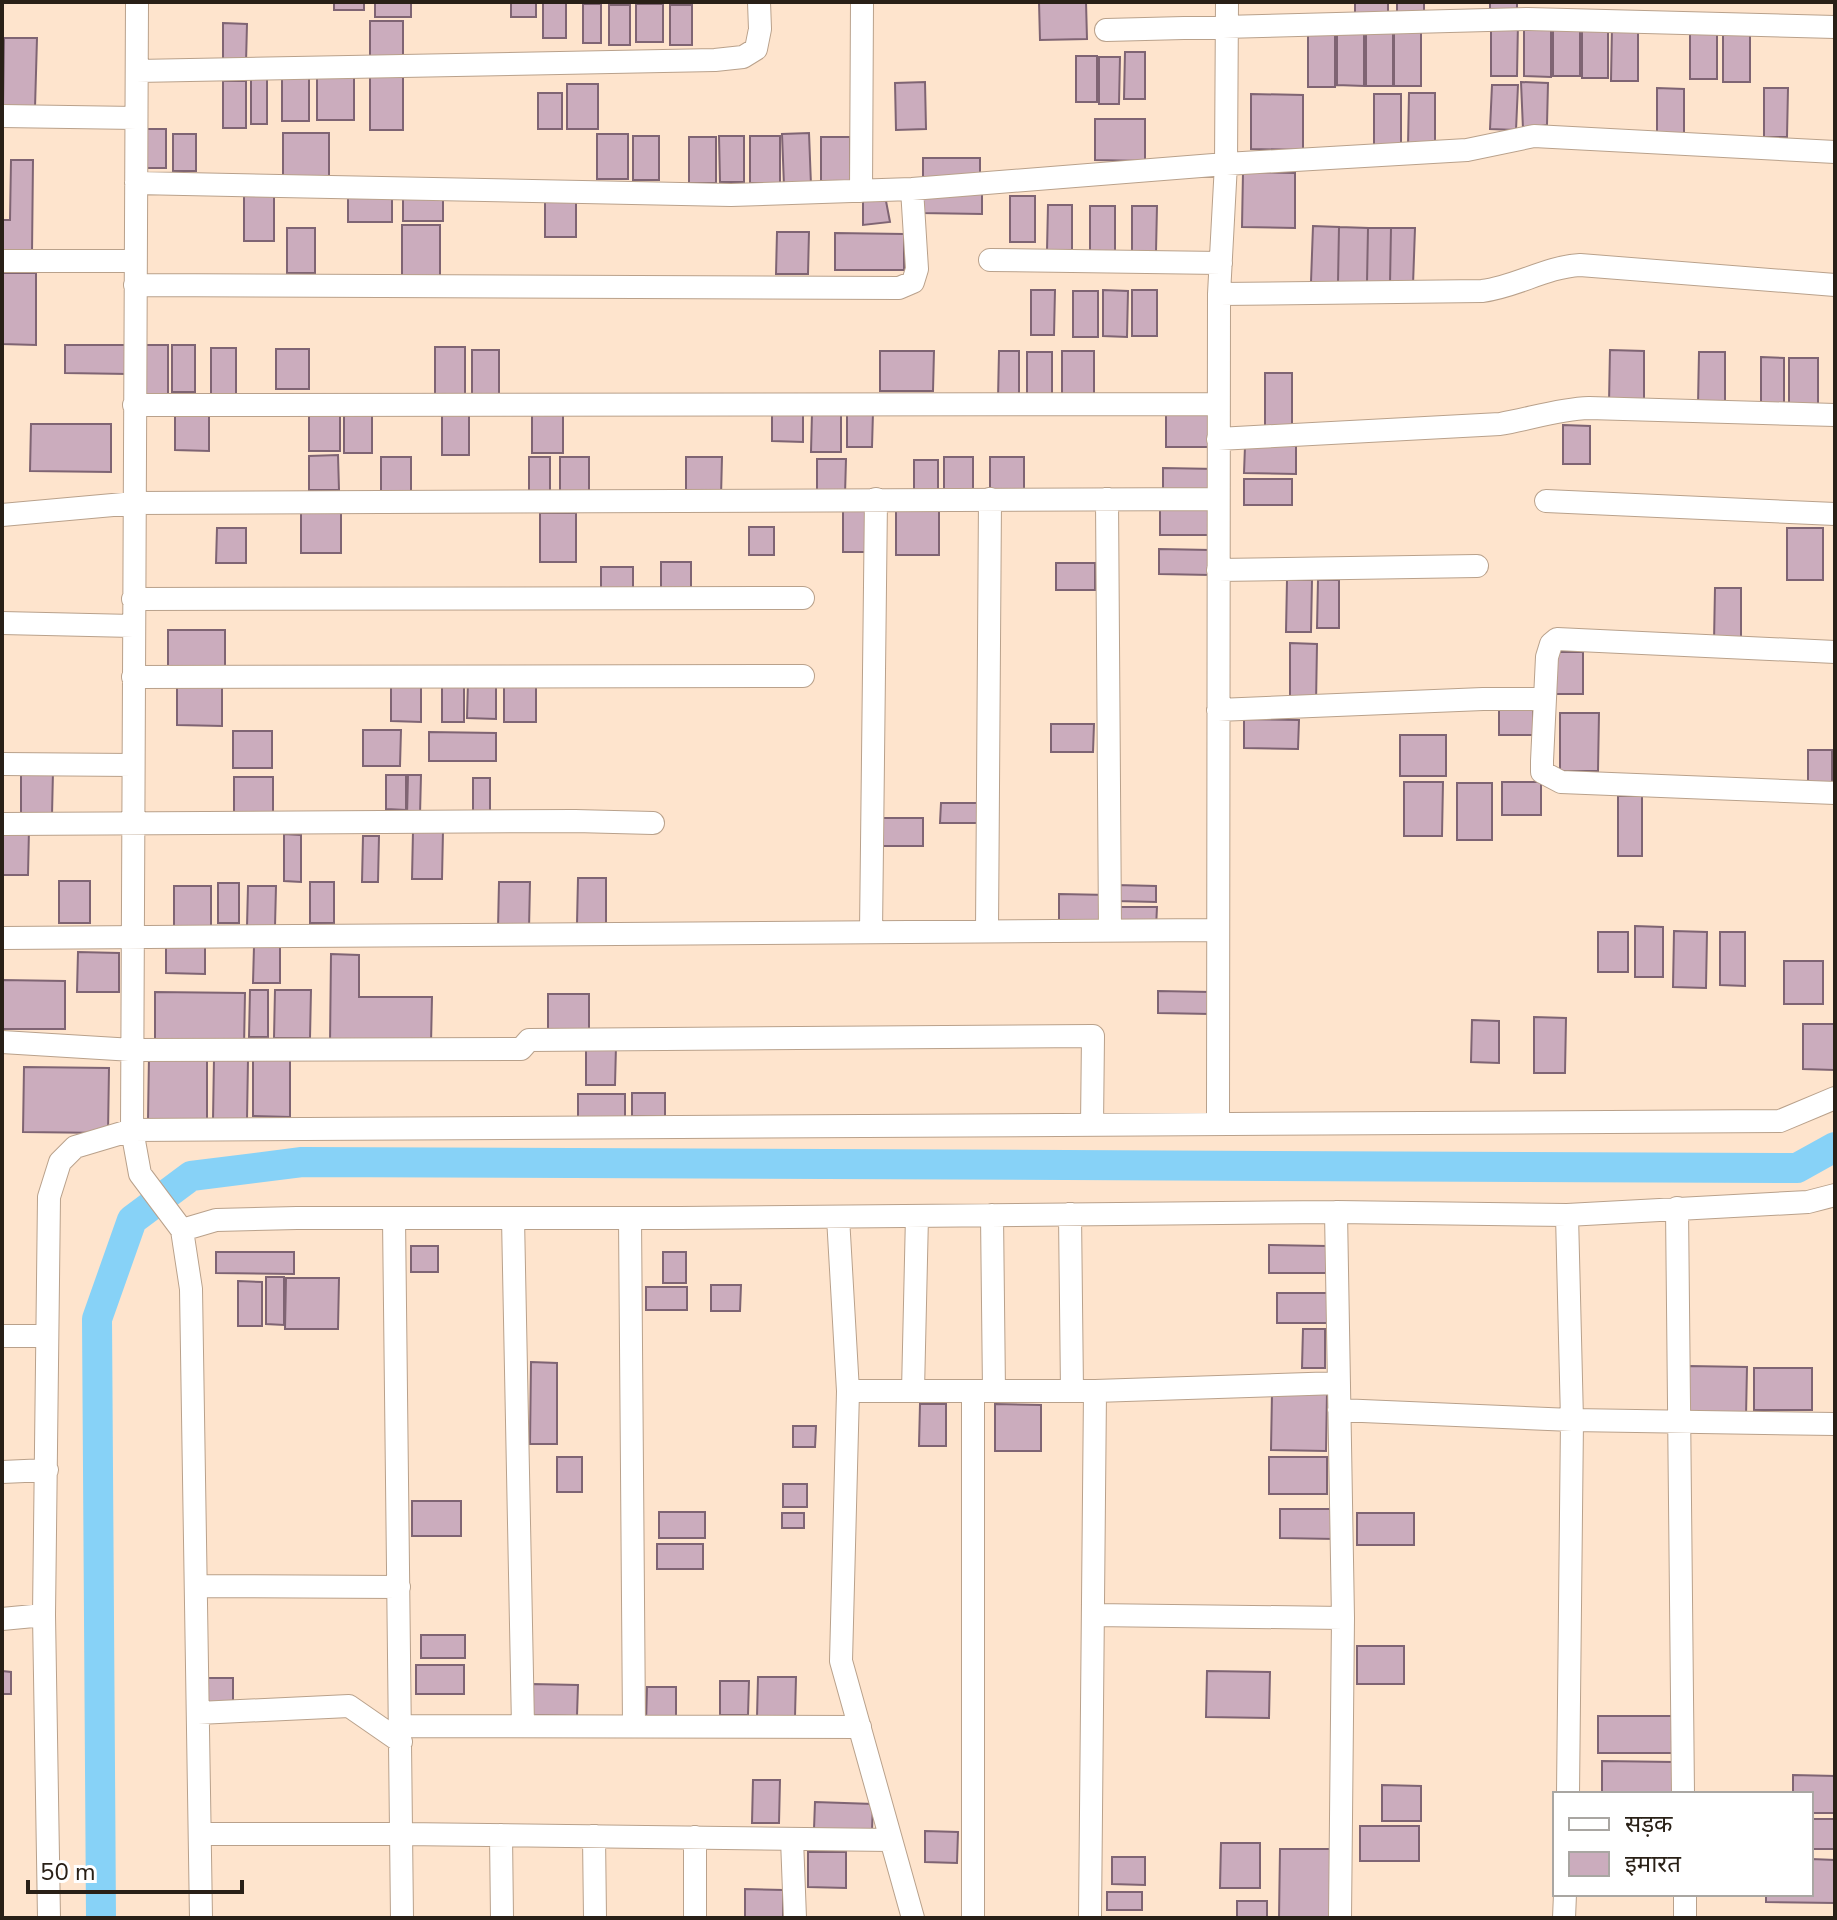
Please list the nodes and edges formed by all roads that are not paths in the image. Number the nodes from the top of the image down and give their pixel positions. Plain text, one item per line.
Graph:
1 (137, 2) edge
2 (759, 2) edge
3 (862, 2) edge
4 (1227, 2) edge
5 (1227, 25) junction
6 (1835, 27) edge
7 (1106, 30) dead end
8 (137, 71) junction
9 (2, 116) edge
10 (136, 118) junction
11 (1835, 152) edge
12 (1226, 164) junction
13 (136, 183) junction
14 (912, 189) junction
15 (861, 191) junction
16 (990, 260) dead end
17 (2, 261) edge
18 (135, 261) junction
19 (1221, 263) junction
20 (135, 285) junction
21 (1835, 285) edge
22 (1219, 294) junction
23 (1218, 404) junction
24 (134, 405) junction
25 (1835, 415) edge
26 (1218, 439) junction
27 (876, 499) junction
28 (990, 499) junction
29 (1107, 499) junction
30 (1218, 499) junction
31 (1546, 501) dead end
32 (135, 503) junction
33 (1835, 514) edge
34 (2, 515) edge
35 (1477, 566) dead end
36 (1218, 570) junction
37 (803, 598) dead end
38 (133, 599) junction
39 (2, 623) edge
40 (133, 626) junction
41 (1835, 652) edge
42 (803, 676) dead end
43 (133, 677) junction
44 (1544, 699) junction
45 (1218, 710) junction
46 (2, 764) edge
47 (133, 765) junction
48 (1835, 793) edge
49 (653, 823) dead end
50 (2, 824) edge
51 (133, 824) junction
52 (1110, 930) junction
53 (1218, 930) junction
54 (987, 931) junction
55 (871, 932) junction
56 (133, 937) junction
57 (2, 938) edge
58 (2, 1042) edge
59 (133, 1050) junction
60 (1835, 1098) edge
61 (1218, 1124) junction
62 (1092, 1125) junction
63 (132, 1130) junction
64 (1835, 1195) edge
65 (1677, 1208) junction
66 (1336, 1212) junction
67 (1070, 1214) junction
68 (992, 1215) junction
69 (1567, 1215) junction
70 (917, 1216) junction
71 (838, 1217) junction
72 (394, 1218) junction
73 (513, 1218) junction
74 (630, 1218) junction
75 (178, 1224) junction
76 (2, 1336) edge
77 (46, 1336) junction
78 (1339, 1383) junction
79 (848, 1391) junction
80 (913, 1391) junction
81 (984, 1391) junction
82 (1084, 1391) junction
83 (1339, 1410) junction
84 (1678, 1419) junction
85 (1572, 1420) junction
86 (1835, 1424) edge
87 (47, 1470) junction
88 (2, 1472) edge
89 (196, 1586) junction
90 (399, 1587) junction
91 (44, 1615) junction
92 (1093, 1615) junction
93 (1343, 1618) junction
94 (2, 1619) edge
95 (198, 1713) junction
96 (523, 1726) junction
97 (634, 1726) junction
98 (860, 1727) junction
99 (401, 1734) junction
100 (1568, 1792) edge
101 (1683, 1792) edge
102 (200, 1834) junction
103 (402, 1834) junction
104 (501, 1835) junction
105 (594, 1836) junction
106 (695, 1837) junction
107 (792, 1839) junction
108 (891, 1840) junction
109 (1565, 1896) edge
110 (1685, 1896) edge
111 (49, 1918) edge
112 (201, 1918) edge
113 (402, 1918) edge
114 (502, 1918) edge
115 (595, 1918) edge
116 (695, 1918) edge
117 (795, 1918) edge
118 (913, 1918) edge
119 (973, 1918) edge
120 (1090, 1918) edge
121 (1340, 1918) edge
122 (1564, 1918) edge
123 (1685, 1918) edge

1 - 8 street
2 - 8 street
3 - 15 street
4 - 5 street
5 - 6 street
5 - 7 street
5 - 12 street
8 - 10 street
9 - 10 street
10 - 13 street
11 - 12 street
12 - 14 street
12 - 19 street
13 - 15 street
13 - 18 street
14 - 15 street
14 - 20 street
16 - 19 street
17 - 18 street
18 - 20 street
19 - 22 street
20 - 24 street
21 - 22 street
22 - 23 street
23 - 24 street
23 - 26 street
24 - 32 street
25 - 26 street
26 - 30 street
27 - 28 street
27 - 32 street
27 - 55 street
28 - 29 street
28 - 54 street
29 - 30 street
29 - 52 street
30 - 36 street
31 - 33 street
32 - 34 street
32 - 38 street
35 - 36 street
36 - 45 street
37 - 38 street
38 - 40 street
39 - 40 street
40 - 43 street
41 - 44 street
42 - 43 street
43 - 47 street
44 - 45 street
44 - 48 street
45 - 53 street
46 - 47 street
47 - 51 street
49 - 51 street
50 - 51 street
51 - 56 street
52 - 53 street
52 - 54 street
53 - 61 street
54 - 55 street
55 - 56 street
56 - 57 street
56 - 59 street
58 - 59 street
59 - 62 street
59 - 63 street
60 - 61 street
61 - 62 street
62 - 63 street
63 - 75 street
63 - 77 street
64 - 65 street
65 - 69 street
65 - 84 street
66 - 67 street
66 - 69 street
66 - 78 street
67 - 68 street
67 - 82 street
68 - 70 street
68 - 81 street
69 - 85 street
70 - 71 street
70 - 80 street
71 - 74 street
71 - 79 street
72 - 73 street
72 - 75 street
72 - 90 street
73 - 74 street
73 - 96 street
74 - 97 street
75 - 89 street
76 - 77 street
77 - 87 street
78 - 82 street
78 - 83 street
79 - 80 street
79 - 98 street
80 - 81 street
81 - 82 street
81 - 119 street
82 - 92 street
83 - 85 street
83 - 93 street
84 - 85 street
84 - 86 street
84 - 101 street
85 - 100 street
87 - 88 street
87 - 91 street
89 - 90 street
89 - 95 street
90 - 99 street
91 - 94 street
91 - 111 street
92 - 93 street
92 - 120 street
93 - 121 street
95 - 99 street
95 - 102 street
96 - 97 street
96 - 99 street
97 - 98 street
98 - 108 street
99 - 103 street
102 - 103 street
102 - 112 street
103 - 104 street
103 - 113 street
104 - 105 street
104 - 114 street
105 - 106 street
105 - 115 street
106 - 107 street
106 - 116 street
107 - 108 street
107 - 117 street
108 - 118 street
109 - 122 street
110 - 123 street

